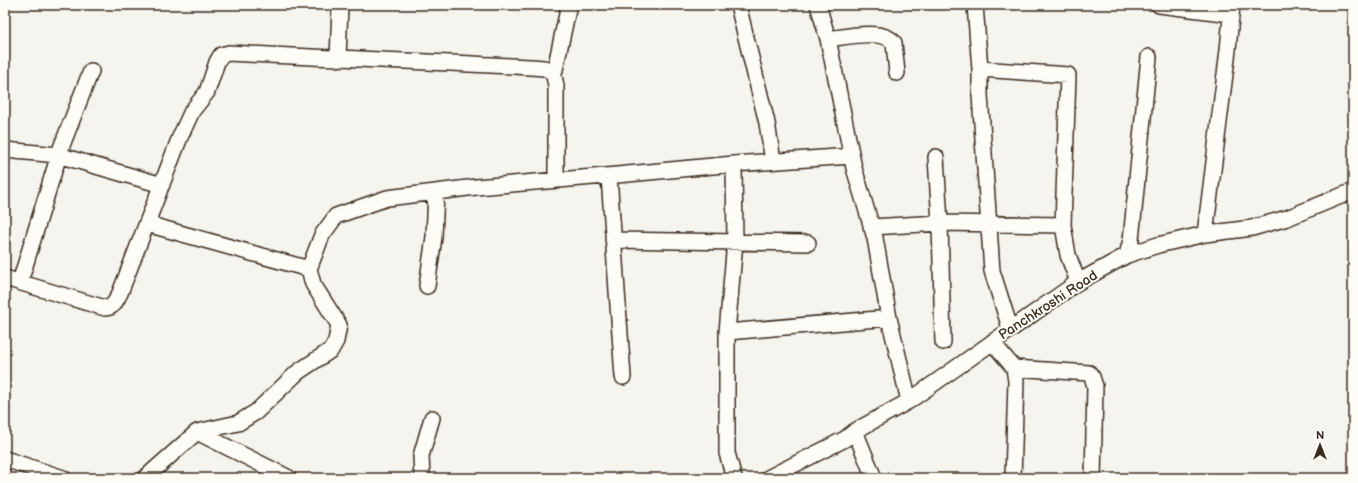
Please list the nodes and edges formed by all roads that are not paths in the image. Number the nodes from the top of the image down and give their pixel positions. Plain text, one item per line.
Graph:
1 (569, 5) edge
2 (738, 5) edge
3 (818, 5) edge
4 (975, 5) edge
5 (1158, 5) edge
6 (340, 6) edge
7 (1232, 10) edge
8 (828, 39) junction
9 (1149, 57) dead end
10 (338, 59) junction
11 (980, 69) junction
12 (91, 71) dead end
13 (897, 73) dead end
14 (554, 74) junction
15 (5, 150) edge
16 (58, 155) junction
17 (851, 156) junction
18 (936, 157) dead end
19 (774, 161) junction
20 (734, 164) junction
21 (609, 176) junction
22 (556, 180) junction
23 (162, 185) junction
24 (1353, 191) edge
25 (436, 192) junction
26 (940, 223) junction
27 (147, 224) junction
28 (988, 224) junction
29 (1063, 225) junction
30 (871, 227) junction
31 (1205, 234) junction
32 (614, 240) junction
33 (735, 242) junction
34 (808, 243) dead end
35 (1127, 255) junction
36 (309, 269) junction
37 (5, 278) edge
38 (20, 282) junction
39 (1078, 282) junction
40 (427, 286) dead end
41 (889, 318) junction
42 (1010, 328) junction
43 (727, 332) junction
44 (943, 342) dead end
45 (992, 342) junction
46 (1014, 368) junction
47 (623, 378) dead end
48 (909, 401) junction
49 (432, 418) dead end
50 (855, 431) junction
51 (197, 432) junction
52 (5, 459) edge
53 (63, 478) edge
54 (145, 478) edge
55 (289, 478) edge
56 (422, 478) edge
57 (734, 478) edge
58 (768, 478) edge
59 (874, 478) edge
60 (1013, 478) edge
61 (1094, 478) edge

1 - 14 street
2 - 19 street
3 - 8 street
4 - 11 street
5 - 7 street
6 - 10 street
7 - 31 street
8 - 13 street
8 - 17 street
9 - 35 street
10 - 14 street
10 - 23 street
11 - 28 street
11 - 29 street
12 - 16 street
14 - 22 street
15 - 16 street
16 - 23 street
16 - 38 street
17 - 19 street
17 - 30 street
18 - 26 street
19 - 20 street
20 - 21 street
20 - 33 street
21 - 22 street
21 - 32 street
22 - 25 street
23 - 27 street
24 - 31 street, Panchkroshi Road
25 - 36 street
25 - 40 street
26 - 28 street
26 - 30 street
26 - 44 street
27 - 36 street
27 - 38 street
28 - 29 street
28 - 42 street
29 - 39 street
30 - 41 street
31 - 35 street, Panchkroshi Road
32 - 33 street
32 - 47 street
33 - 34 street
33 - 43 street
35 - 39 street, Panchkroshi Road
36 - 51 street
37 - 38 street
39 - 42 street, Panchkroshi Road
41 - 43 street
41 - 48 street
42 - 45 street, Panchkroshi Road
43 - 57 street
45 - 46 street
45 - 48 street, Panchkroshi Road
46 - 60 street
46 - 61 street
48 - 50 street, Panchkroshi Road
49 - 56 street
50 - 58 street, Panchkroshi Road
50 - 59 street
51 - 54 street
51 - 55 street
52 - 53 street

